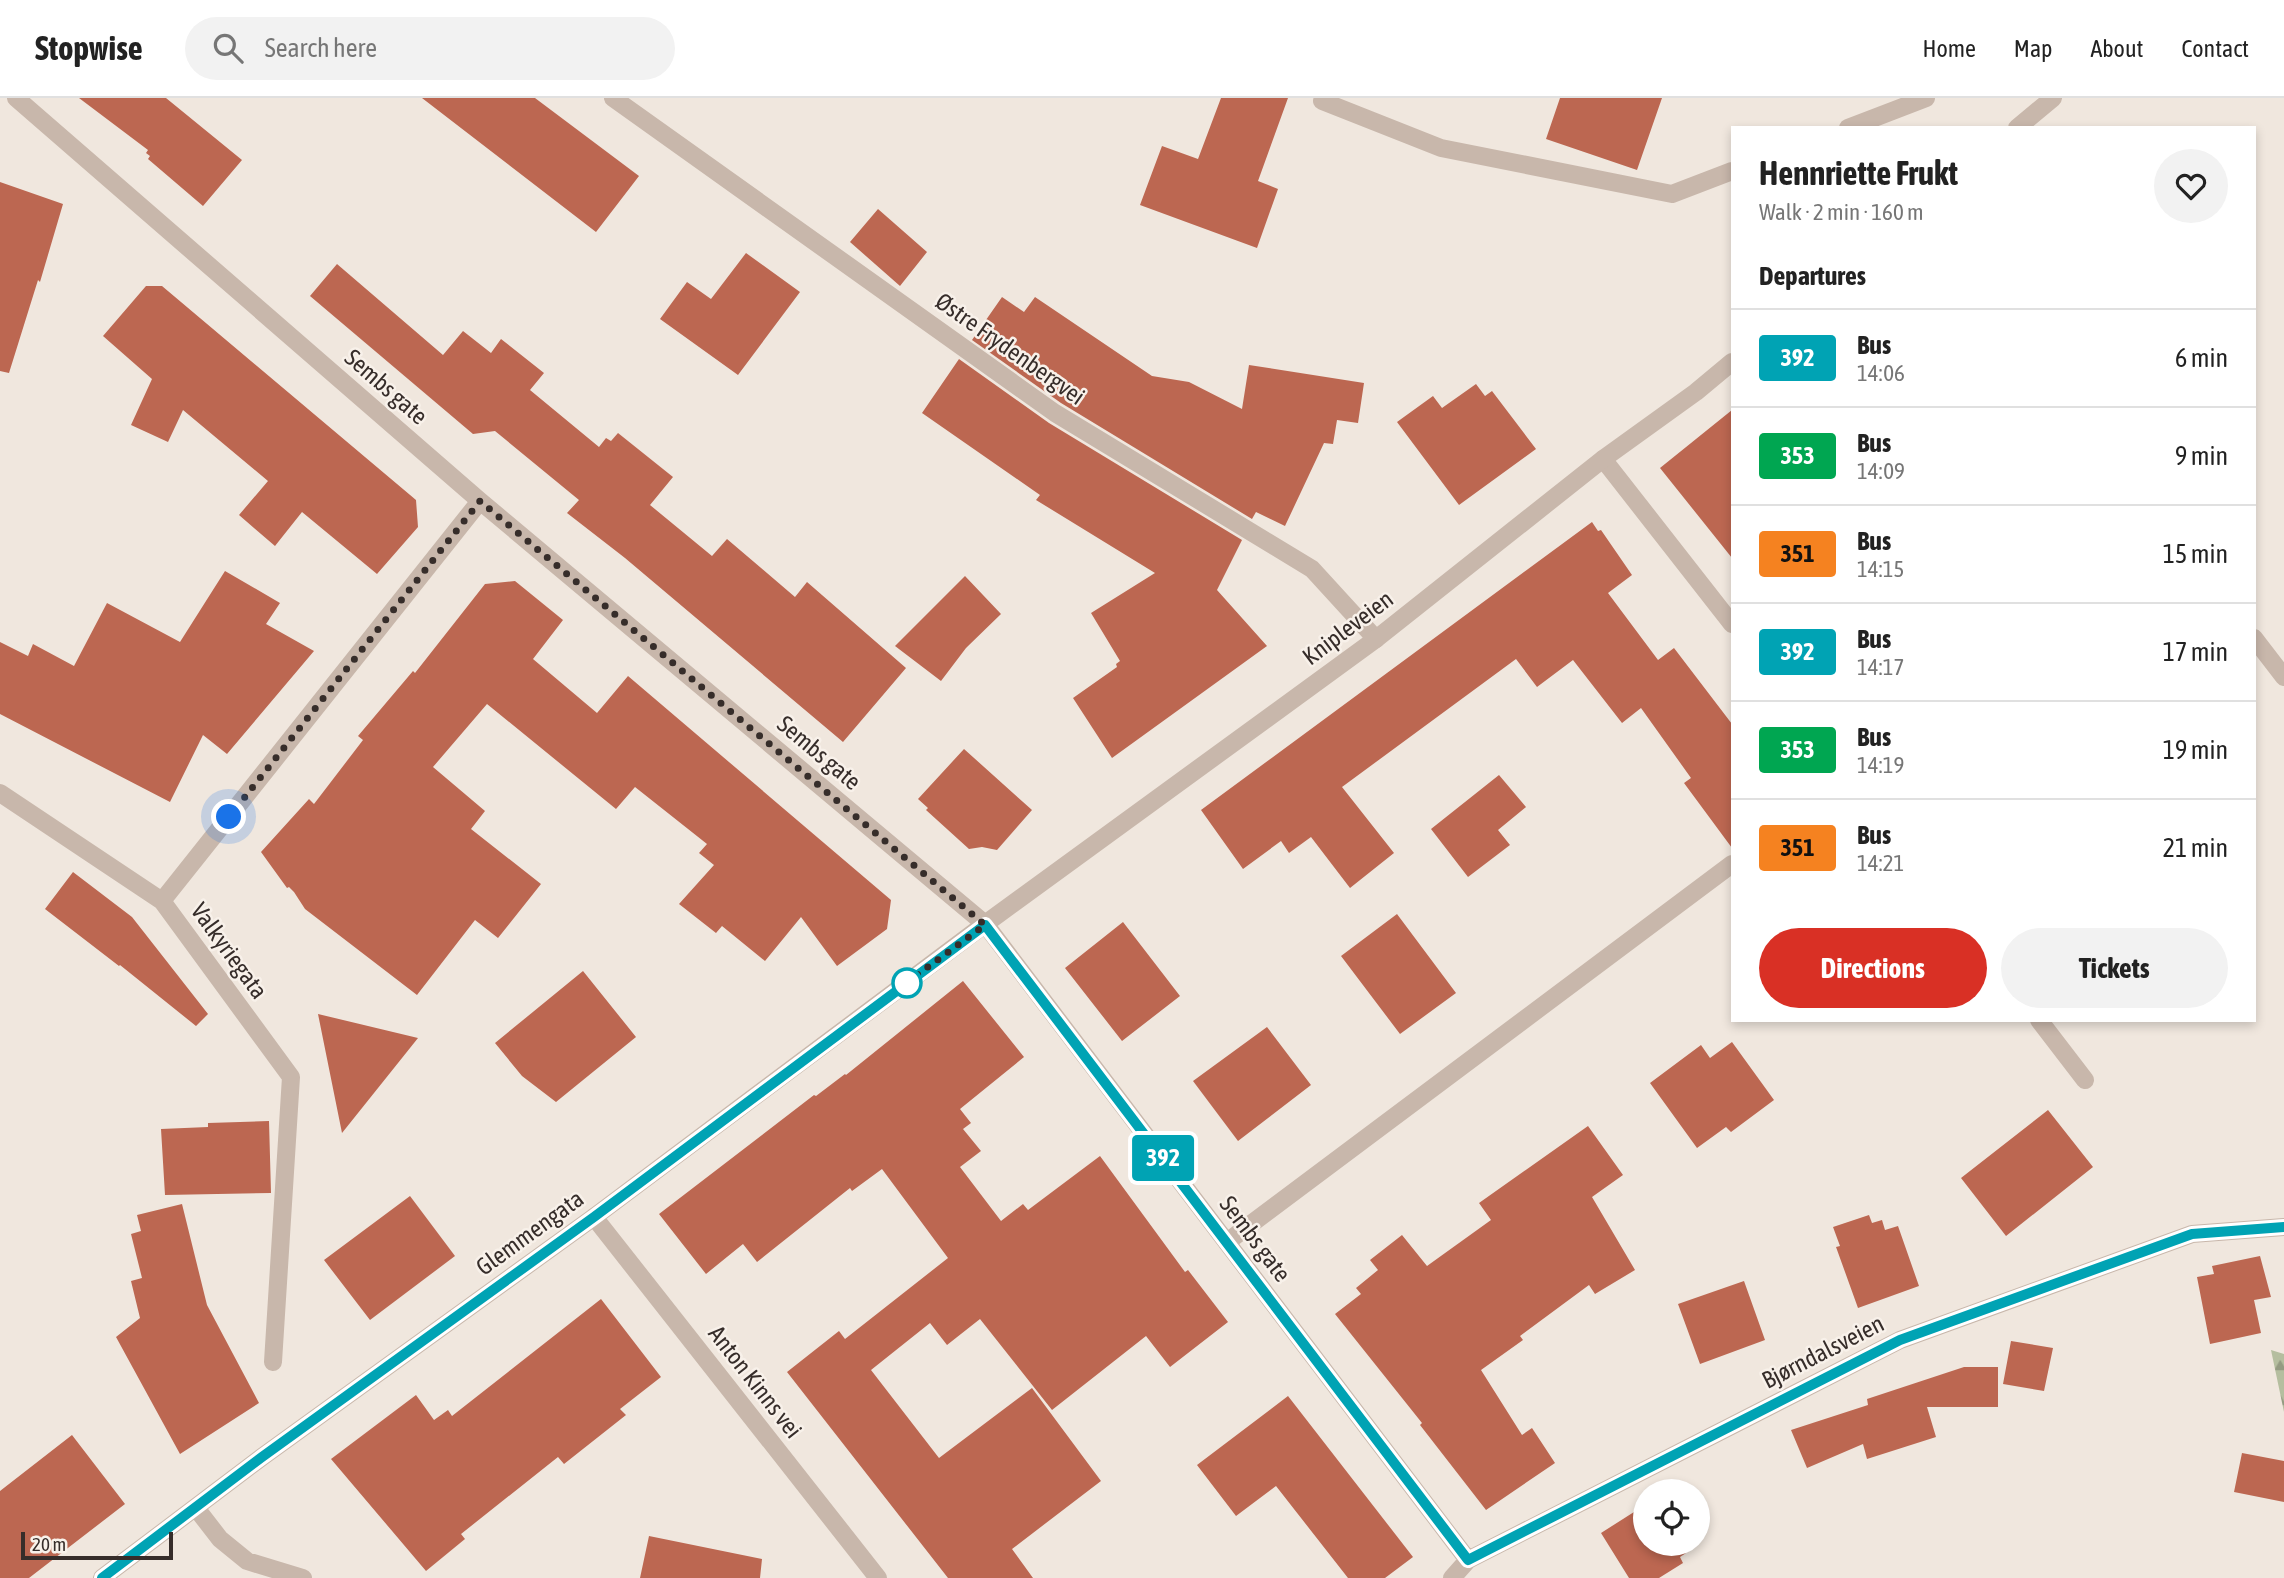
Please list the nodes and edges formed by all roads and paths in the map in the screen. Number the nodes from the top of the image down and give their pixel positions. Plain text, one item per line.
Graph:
1 (16, 98) edge
2 (613, 98) edge
3 (1926, 98) edge
4 (2053, 98) edge
5 (1322, 101) dead end
6 (1853, 126) edge
7 (2019, 126) edge
8 (1731, 171) edge
9 (1731, 363) edge
10 (1603, 459) junction
11 (480, 501) junction
12 (1731, 623) edge
13 (1376, 639) junction
14 (2256, 641) edge
15 (2284, 677) edge
16 (0, 793) edge
17 (1731, 865) edge
18 (162, 901) junction
19 (985, 925) junction
20 (2041, 1022) edge
21 (2085, 1080) dead end
22 (594, 1217) junction
23 (2284, 1227) edge
24 (1227, 1242) junction
25 (273, 1362) dead end
26 (196, 1508) junction
27 (1468, 1560) junction
28 (102, 1578) edge
29 (303, 1578) edge
30 (878, 1578) edge
31 (1452, 1578) edge

1 - 11 street, Sembs gate
2 - 13 street, Østre Frydenbergvei
3 - 6 street
4 - 7 street
5 - 8 street
9 - 10 street, Knipleveien
10 - 12 street
10 - 13 street, Knipleveien
11 - 18 street, Valkyriegata
11 - 19 street, Sembs gate
13 - 19 street, Knipleveien
14 - 15 street
16 - 18 street
17 - 24 street
18 - 25 street, Valkyriegata
19 - 22 street, Glemmengata
19 - 24 street, Sembs gate
20 - 21 street
22 - 26 street, Glemmengata
22 - 30 street, Anton Kinns vei
23 - 27 street, Bjørndalsveien
24 - 27 street, Sembs gate
26 - 28 street, Glemmengata
26 - 29 street
27 - 31 street, Bjørndalsveien

